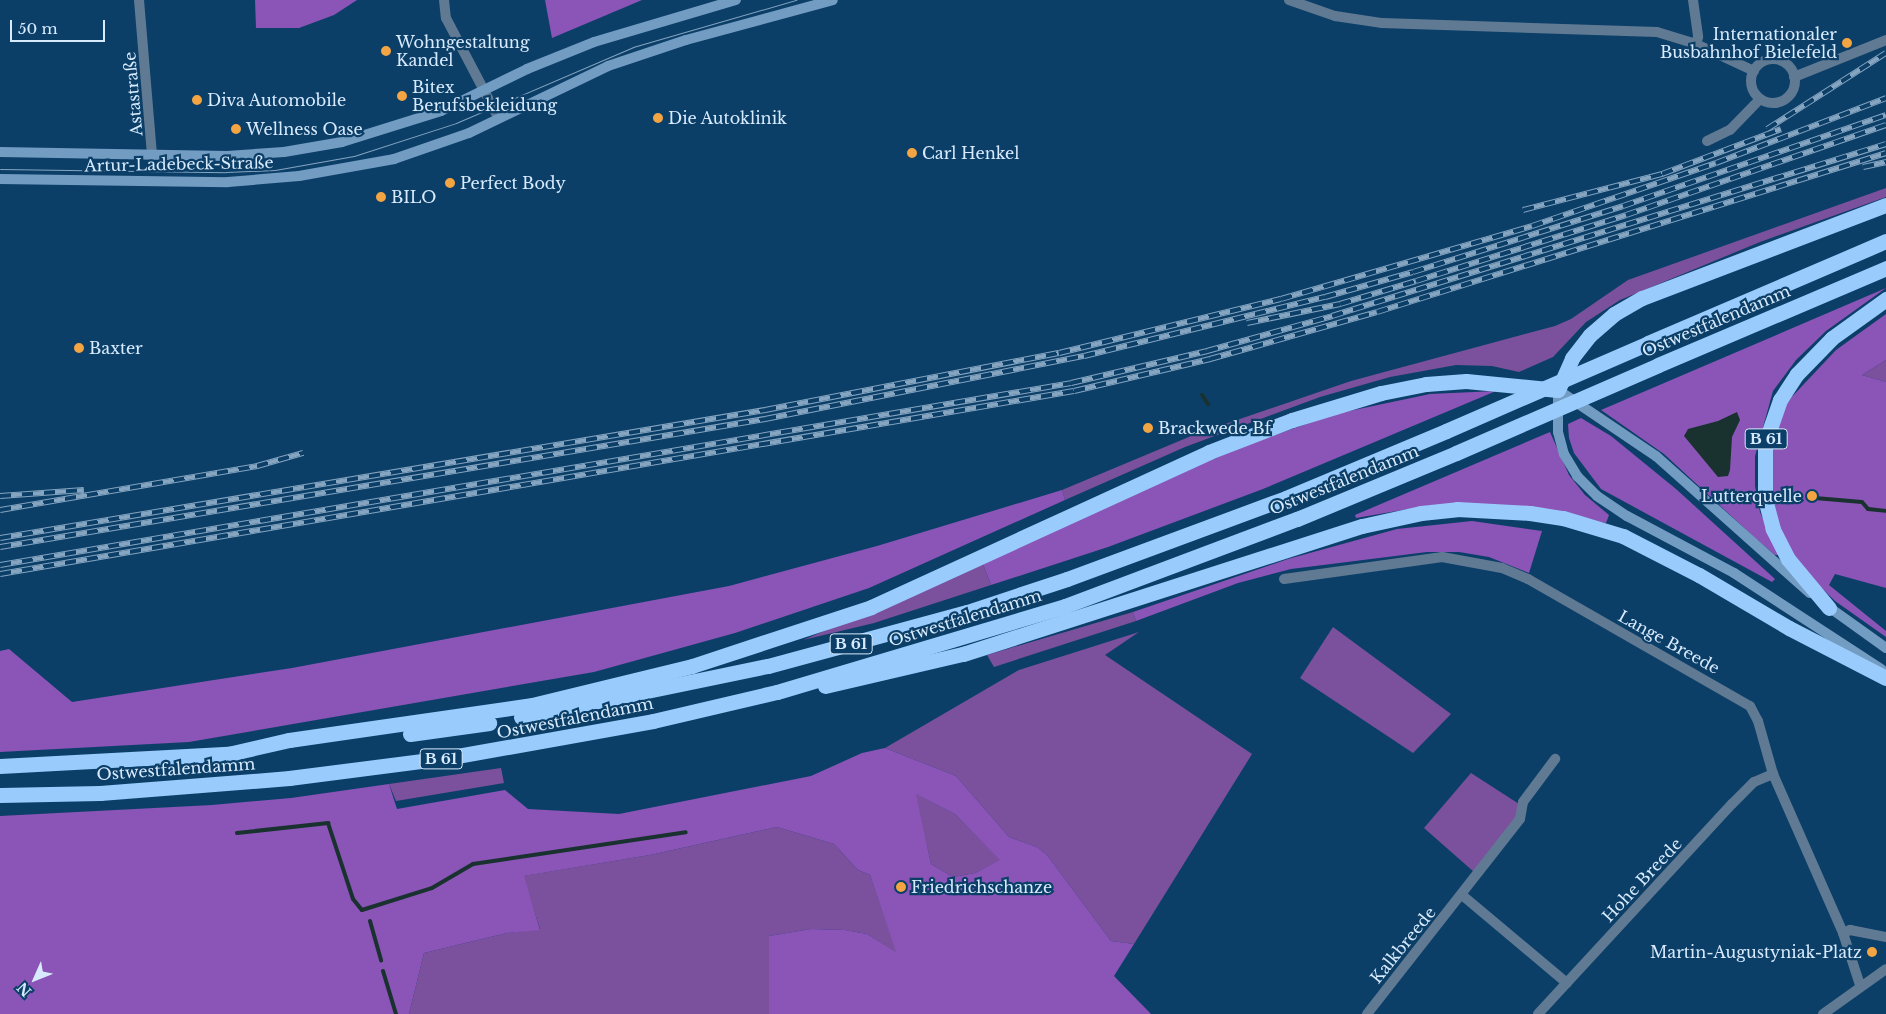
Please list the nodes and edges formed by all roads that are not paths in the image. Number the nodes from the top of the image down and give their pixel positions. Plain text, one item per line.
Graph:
1 (139, 0) edge
2 (444, 0) edge
3 (736, 0) edge
4 (833, 0) edge
5 (1289, 0) edge
6 (1693, 0) edge
7 (1886, 40) edge
8 (1696, 44) junction
9 (1754, 71) junction
10 (1794, 77) junction
11 (486, 90) junction
12 (1760, 99) junction
13 (498, 117) junction
14 (1707, 141) dead end
15 (0, 152) edge
16 (152, 155) junction
17 (0, 179) edge
18 (1886, 205) edge
19 (1886, 241) edge
20 (1886, 268) edge
21 (1886, 299) edge
22 (1558, 390) junction
23 (1284, 579) dead end
24 (1829, 608) junction
25 (1886, 648) edge
26 (1886, 672) edge
27 (1886, 678) edge
28 (777, 692) junction
29 (228, 754) junction
30 (1555, 759) dead end
31 (0, 766) edge
32 (1773, 774) junction
33 (0, 795) edge
34 (1462, 895) junction
35 (1843, 933) junction
36 (1886, 937) edge
37 (1886, 969) edge
38 (1567, 983) junction
39 (1860, 985) junction
40 (1367, 1014) edge
41 (1538, 1014) edge
42 (1823, 1014) edge

1 - 16 street, Astastraße
2 - 11 street
3 - 11 street, Artur-Ladebeck-Straße
4 - 13 street, Artur-Ladebeck-Straße
5 - 8 street
6 - 8 street
7 - 10 street
8 - 9 street
9 - 10 street
9 - 12 street
10 - 12 street
11 - 13 street
11 - 16 street, Artur-Ladebeck-Straße
12 - 14 street
13 - 17 street, Artur-Ladebeck-Straße
15 - 16 street, Artur-Ladebeck-Straße
18 - 22 highway
19 - 29 highway, Ostwestfalendamm / B 61, bridge
20 - 28 highway, Ostwestfalendamm / B 61, bridge
21 - 24 highway, B 61
22 - 24 street
22 - 26 street
22 - 29 highway, B 61
23 - 32 street, Lange Breede
24 - 25 street
27 - 28 highway
28 - 33 highway, Ostwestfalendamm / B 61
29 - 31 highway, Ostwestfalendamm / B 61
30 - 34 street, Kalkbreede
32 - 35 street, Lange Breede
32 - 38 street, Hohe Breede
34 - 38 street
34 - 40 street, Kalkbreede
35 - 36 street
35 - 39 street, Lange Breede
37 - 39 street
38 - 41 street, Hohe Breede
39 - 42 street

